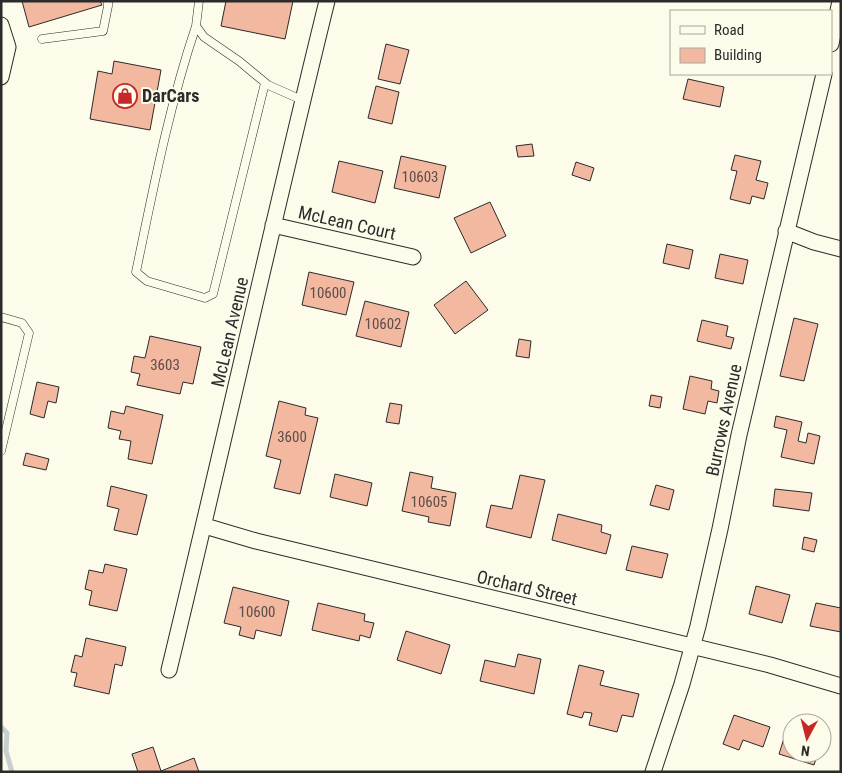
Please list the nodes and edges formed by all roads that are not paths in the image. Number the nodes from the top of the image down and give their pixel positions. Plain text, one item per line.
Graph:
1 (108, 1) edge
2 (199, 1) edge
3 (327, 1) edge
4 (840, 1) edge
5 (1, 25) edge
6 (196, 26) junction
7 (42, 39) dead end
8 (832, 39) edge
9 (824, 75) edge
10 (1, 76) edge
11 (265, 83) junction
12 (302, 100) junction
13 (273, 225) junction
14 (786, 231) junction
15 (841, 249) edge
16 (413, 257) dead end
17 (1, 317) edge
18 (1, 451) edge
19 (205, 526) junction
20 (693, 646) junction
21 (169, 670) dead end
22 (841, 686) edge
23 (653, 772) edge

1 - 7 lane
2 - 6 lane
3 - 12 street, McLean Avenue
4 - 8 street
5 - 10 street
6 - 11 lane
6 - 11 lane
9 - 14 street, Burrows Avenue
11 - 12 lane
12 - 13 street, McLean Avenue
13 - 16 street, McLean Court
13 - 19 street, McLean Avenue
14 - 15 street
14 - 20 street, Burrows Avenue
17 - 18 lane
19 - 20 street, Orchard Street
19 - 21 street, McLean Avenue
20 - 22 street, Orchard Street
20 - 23 street, Burrows Avenue

